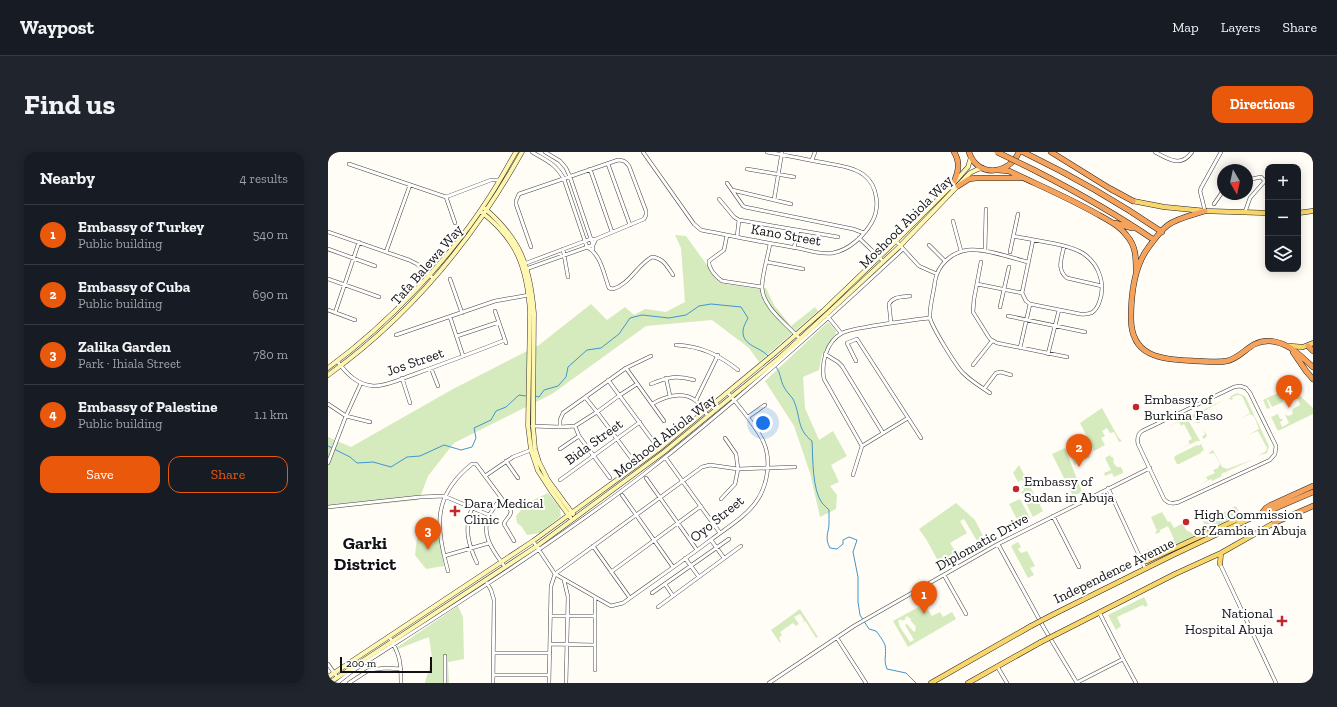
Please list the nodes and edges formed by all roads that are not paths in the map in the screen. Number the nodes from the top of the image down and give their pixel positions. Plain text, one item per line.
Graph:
1 (516, 152) edge
2 (522, 152) edge
3 (532, 152) edge
4 (546, 152) edge
5 (643, 152) edge
6 (767, 152) edge
7 (815, 152) edge
8 (954, 152) edge
9 (997, 152) edge
10 (1019, 152) edge
11 (1023, 152) edge
12 (1052, 152) edge
13 (1155, 152) edge
14 (1192, 152) edge
15 (1221, 152) edge
16 (781, 153) edge
17 (969, 154) edge
18 (543, 158) junction
19 (812, 160) junction
20 (349, 164) dead end
21 (608, 164) junction
22 (983, 168) junction
23 (590, 169) junction
24 (747, 169) dead end
25 (998, 170) junction
26 (777, 174) junction
27 (570, 177) junction
28 (794, 177) dead end
29 (564, 179) junction
30 (1025, 179) junction
31 (1253, 179) edge
32 (499, 180) junction
33 (727, 183) dead end
34 (410, 185) junction
35 (956, 185) junction
36 (732, 190) junction
37 (1253, 195) edge
38 (446, 197) junction
39 (719, 199) dead end
40 (774, 200) junction
41 (1217, 200) edge
42 (1249, 200) edge
43 (1133, 201) joint
44 (791, 204) dead end
45 (1214, 204) dead end
46 (483, 207) junction
47 (986, 209) dead end
48 (1313, 210) edge
49 (480, 211) junction
50 (1205, 211) junction
51 (1245, 212) junction
52 (1301, 212) edge
53 (486, 213) junction
54 (1265, 213) edge
55 (1018, 214) dead end
56 (739, 220) junction
57 (1107, 220) junction
58 (953, 221) dead end
59 (456, 223) dead end
60 (630, 225) junction
61 (798, 230) junction
62 (328, 232) edge
63 (612, 232) junction
64 (1142, 232) junction
65 (1162, 232) junction
66 (864, 233) junction
67 (726, 235) junction
68 (1013, 236) junction
69 (737, 237) junction
70 (838, 237) dead end
71 (859, 238) junction
72 (591, 239) junction
73 (596, 239) junction
74 (1033, 240) junction
75 (1154, 240) junction
76 (585, 241) junction
77 (359, 242) junction
78 (896, 242) junction
79 (770, 244) junction
80 (593, 245) junction
81 (929, 245) dead end
82 (1064, 246) junction
83 (531, 247) dead end
84 (587, 247) junction
85 (901, 247) junction
86 (328, 248) edge
87 (794, 248) junction
88 (563, 249) junction
89 (593, 250) junction
90 (961, 251) junction
91 (985, 251) junction
92 (386, 252) junction
93 (1010, 252) dead end
94 (563, 256) junction
95 (879, 257) junction
96 (353, 258) junction
97 (883, 261) junction
98 (945, 261) junction
99 (767, 262) junction
100 (981, 262) dead end
101 (1028, 262) junction
102 (524, 264) junction
103 (375, 266) dead end
104 (1010, 267) dead end
105 (803, 269) dead end
106 (526, 270) junction
107 (429, 274) junction
108 (937, 274) junction
109 (673, 275) dead end
110 (1135, 276) junction
111 (568, 277) dead end
112 (434, 278) junction
113 (328, 279) edge
114 (450, 279) dead end
115 (977, 284) junction
116 (344, 285) junction
117 (1102, 286) junction
118 (762, 287) junction
119 (1004, 289) junction
120 (1022, 293) junction
121 (531, 295) junction
122 (910, 296) dead end
123 (379, 297) dead end
124 (1030, 304) junction
125 (1000, 307) dead end
126 (328, 310) edge
127 (1058, 310) junction
128 (495, 311) dead end
129 (335, 313) junction
130 (462, 313) junction
131 (826, 314) junction
132 (1008, 316) dead end
133 (450, 317) junction
134 (930, 318) junction
135 (355, 320) dead end
136 (1026, 320) junction
137 (498, 322) junction
138 (891, 323) junction
139 (1054, 326) junction
140 (1085, 332) dead end
141 (841, 333) junction
142 (396, 335) dead end
143 (796, 335) junction
144 (457, 336) junction
145 (800, 339) junction
146 (992, 341) junction
147 (676, 344) dead end
148 (1310, 345) edge
149 (1290, 346) junction
150 (1020, 348) junction
151 (1313, 350) edge
152 (825, 354) junction
153 (1048, 354) junction
154 (718, 355) junction
155 (463, 356) junction
156 (651, 356) dead end
157 (1066, 357) dead end
158 (337, 361) junction
159 (856, 361) dead end
160 (973, 365) dead end
161 (341, 366) junction
162 (1313, 367) edge
163 (328, 368) edge
164 (432, 368) junction
165 (626, 368) junction
166 (738, 370) dead end
167 (328, 374) edge
168 (1011, 375) dead end
169 (402, 378) junction
170 (666, 378) junction
171 (1313, 379) edge
172 (608, 380) junction
173 (694, 380) dead end
174 (361, 383) junction
175 (637, 384) junction
176 (651, 384) dead end
177 (438, 386) dead end
178 (984, 389) junction
179 (728, 393) junction
180 (990, 393) dead end
181 (620, 395) junction
182 (670, 396) junction
183 (584, 398) junction
184 (733, 399) junction
185 (696, 400) junction
186 (410, 403) dead end
187 (328, 404) edge
188 (652, 404) junction
189 (765, 405) dead end
190 (597, 412) junction
191 (705, 412) junction
192 (346, 416) junction
193 (708, 416) junction
194 (748, 418) junction
195 (908, 418) junction
196 (664, 421) dead end
197 (370, 422) dead end
198 (640, 422) junction
199 (531, 426) junction
200 (576, 426) junction
201 (560, 427) junction
202 (883, 433) junction
203 (579, 436) junction
204 (725, 438) dead end
205 (921, 438) dead end
206 (617, 439) junction
207 (862, 446) junction
208 (560, 449) dead end
209 (659, 449) junction
210 (533, 450) junction
211 (594, 456) junction
212 (665, 457) junction
213 (506, 461) junction
214 (328, 463) edge
215 (637, 466) junction
216 (795, 467) dead end
217 (767, 468) junction
218 (1150, 468) junction
219 (738, 469) junction
220 (853, 475) dead end
221 (485, 476) junction
222 (518, 478) dead end
223 (610, 478) dead end
224 (646, 478) dead end
225 (560, 480) dead end
226 (683, 481) junction
227 (1313, 486) edge
228 (1108, 488) junction
229 (1313, 492) edge
230 (622, 494) dead end
231 (444, 496) junction
232 (660, 497) junction
233 (501, 498) junction
234 (721, 500) dead end
235 (702, 506) junction
236 (1313, 506) edge
237 (328, 507) edge
238 (472, 508) junction
239 (1262, 513) junction
240 (489, 515) junction
241 (571, 515) junction
242 (636, 515) junction
243 (1053, 516) junction
244 (1255, 516) junction
245 (574, 519) junction
246 (1274, 523) joint
247 (678, 524) junction
248 (720, 533) junction
249 (553, 537) junction
250 (729, 539) dead end
251 (654, 540) junction
252 (711, 540) junction
253 (533, 541) junction
254 (514, 542) dead end
255 (489, 543) junction
256 (998, 544) junction
257 (593, 546) junction
258 (741, 546) dead end
259 (470, 548) junction
260 (538, 548) junction
261 (717, 548) junction
262 (1187, 548) junction
263 (697, 550) junction
264 (1170, 550) junction
265 (1221, 553) junction
266 (444, 556) junction
267 (1213, 557) junction
268 (685, 558) junction
269 (724, 558) junction
270 (1140, 558) junction
271 (501, 562) junction
272 (477, 563) dead end
273 (1220, 564) junction
274 (691, 566) junction
275 (505, 567) junction
276 (673, 567) junction
277 (1079, 567) dead end
278 (1145, 568) junction
279 (448, 572) dead end
280 (611, 572) junction
281 (555, 574) junction
282 (944, 575) junction
283 (699, 576) junction
284 (564, 580) junction
285 (486, 582) junction
286 (666, 584) junction
287 (652, 593) dead end
288 (673, 596) junction
289 (595, 598) junction
290 (630, 598) junction
291 (658, 607) dead end
292 (1099, 612) junction
293 (966, 614) dead end
294 (551, 616) junction
295 (568, 616) junction
296 (595, 616) junction
297 (389, 636) junction
298 (837, 638) junction
299 (393, 643) junction
300 (550, 644) junction
301 (567, 645) junction
302 (595, 645) junction
303 (494, 652) junction
304 (550, 653) junction
305 (445, 656) dead end
306 (1123, 659) junction
307 (328, 664) edge
308 (997, 666) junction
309 (401, 669) junction
310 (595, 670) dead end
311 (334, 672) junction
312 (493, 674) junction
313 (329, 675) edge
314 (550, 675) junction
315 (337, 677) junction
316 (333, 682) edge
317 (932, 682) edge
318 (349, 683) edge
319 (401, 683) edge
320 (445, 683) edge
321 (493, 683) edge
322 (549, 683) edge
323 (566, 683) edge
324 (769, 683) edge
325 (866, 683) edge
326 (968, 683) edge
327 (1007, 683) edge
328 (1077, 683) edge
329 (1136, 683) edge
330 (1276, 683) edge

1 - 32 main road, Tafa Balewa Way
2 - 53 main road, Tafa Balewa Way
3 - 18 street
4 - 18 street
4 - 27 street
5 - 67 street, Kano Street
6 - 16 street, Kano Street
7 - 19 street
8 - 35 highway
9 - 64 highway, bridge
10 - 25 highway
11 - 65 highway
12 - 43 highway
13 - 14 street
15 - 50 street
16 - 19 street, Kano Street
16 - 26 street
17 - 22 highway
17 - 35 main road, Moshood Abiola Way
18 - 29 street
19 - 66 street, Kano Street
20 - 34 street
21 - 23 street
21 - 60 street
21 - 60 street
22 - 25 highway
22 - 35 main road, Moshood Abiola Way
23 - 27 street
23 - 63 street
24 - 26 street
25 - 30 highway
26 - 28 street
26 - 40 street
27 - 29 street
27 - 72 street
29 - 76 street
29 - 83 street
30 - 35 highway
30 - 57 highway
31 - 37 street
32 - 38 street
32 - 46 main road, Tafa Balewa Way
33 - 36 street
34 - 38 street
34 - 92 street
35 - 78 main road, Moshood Abiola Way
35 - 85 main road, Moshood Abiola Way
36 - 40 street
36 - 66 street
38 - 59 street
39 - 56 street
40 - 44 street
41 - 45 street
42 - 51 street
43 - 50 main road
46 - 49 main road, Tafa Balewa Way
46 - 53 main road
47 - 91 street
48 - 52 main road
49 - 53 main road
49 - 107 main road, Tafa Balewa Way
50 - 51 main road
50 - 65 highway
51 - 54 main road
53 - 102 main road
53 - 112 main road, Tafa Balewa Way
55 - 68 street
56 - 61 street
56 - 69 street
57 - 64 highway
57 - 110 highway
58 - 90 street
60 - 63 street
61 - 70 street
61 - 87 street
62 - 77 street
63 - 73 street
64 - 75 highway
65 - 75 highway
66 - 71 street, Kano Street
67 - 69 street, Kano Street
67 - 118 street
68 - 74 street
68 - 93 street
69 - 79 street, Kano Street
71 - 87 street, Kano Street
71 - 95 street
72 - 73 street
72 - 76 street
72 - 80 street
73 - 80 street
74 - 82 street
74 - 101 street
75 - 110 highway
76 - 84 street
76 - 88 street
77 - 92 street
77 - 96 street
78 - 85 street
78 - 95 main road, Moshood Abiola Way
79 - 87 street, Kano Street
79 - 99 street
80 - 84 street
80 - 89 street
81 - 98 street
82 - 117 street
82 - 117 street
84 - 89 street
84 - 94 street
85 - 97 main road, Moshood Abiola Way
85 - 108 street
85 - 131 street
86 - 96 street
88 - 94 street
88 - 102 street
89 - 109 street
90 - 91 street
90 - 98 street
91 - 101 street
92 - 107 street
94 - 106 street
94 - 111 street
95 - 97 street
95 - 131 main road, Moshood Abiola Way
96 - 103 street
96 - 116 street
97 - 131 main road, Moshood Abiola Way
98 - 108 street
99 - 105 street
99 - 118 street
100 - 115 street
101 - 120 street
102 - 106 main road
104 - 119 street
106 - 121 main road
107 - 112 street
107 - 158 main road, Tafa Balewa Way
108 - 134 street
110 - 149 highway
112 - 161 main road, Tafa Balewa Way
113 - 116 street
114 - 130 street
115 - 119 street
115 - 146 street
116 - 123 street
116 - 129 street
117 - 127 street
118 - 143 street
119 - 120 street
119 - 125 street
120 - 124 street
121 - 130 street
121 - 199 main road
122 - 138 street
124 - 127 street
124 - 136 street
126 - 129 street
127 - 139 street
128 - 137 street
129 - 135 street
130 - 133 street
131 - 141 street
131 - 143 main road, Moshood Abiola Way
131 - 145 main road, Moshood Abiola Way
131 - 184 street
132 - 136 street
133 - 142 street
133 - 144 street
134 - 138 street
134 - 178 street
136 - 139 street
136 - 150 street
137 - 144 street
137 - 155 street, Jos Street
138 - 141 street
139 - 140 street
139 - 153 street
141 - 152 street
143 - 145 street
143 - 179 main road, Moshood Abiola Way
144 - 155 street
145 - 184 main road, Moshood Abiola Way
146 - 150 street
146 - 160 street
147 - 154 street
148 - 149 main road
148 - 151 highway
149 - 162 highway
149 - 171 highway
150 - 153 street
152 - 202 street
152 - 207 street
153 - 157 street
154 - 166 street
154 - 185 street
155 - 164 street, Jos Street
156 - 165 street
158 - 161 street
158 - 163 main road, Tafa Balewa Way
159 - 195 street
161 - 167 main road, Tafa Balewa Way
161 - 174 street
164 - 169 street, Jos Street
164 - 177 street
165 - 172 street
165 - 175 street
168 - 178 street
169 - 174 street, Jos Street
169 - 186 street
170 - 173 street
170 - 176 street
170 - 182 street
172 - 181 street
172 - 183 street
174 - 192 street
175 - 181 street
175 - 188 street
178 - 180 street
179 - 184 street, Oyo Street
179 - 191 main road, Moshood Abiola Way
181 - 190 street
181 - 198 street
182 - 185 street
182 - 188 street
183 - 190 street
183 - 201 street
184 - 193 main road, Moshood Abiola Way
184 - 194 street, Oyo Street
184 - 212 street
185 - 191 street
187 - 192 street
188 - 196 street
189 - 194 street
190 - 200 street
190 - 206 street
191 - 193 street
191 - 209 main road, Moshood Abiola Way
192 - 197 street
192 - 214 street
193 - 245 main road, Moshood Abiola Way
194 - 217 street, Oyo Street
195 - 202 street
195 - 205 street
198 - 206 street, Bida Street
198 - 209 street
199 - 201 street
199 - 210 main road
200 - 201 street
200 - 203 street
202 - 207 street
203 - 208 street
203 - 211 street
204 - 219 street
206 - 211 street, Bida Street
206 - 215 street
207 - 220 street
209 - 215 main road, Moshood Abiola Way
210 - 213 street
210 - 241 main road
211 - 223 street
211 - 225 street, Bida Street
212 - 226 street
212 - 249 street
213 - 221 street
213 - 222 street
215 - 241 main road, Moshood Abiola Way
216 - 217 street
217 - 219 street
217 - 248 street, Oyo Street
218 - 218 street
218 - 228 street, Diplomatic Drive
219 - 226 street
219 - 234 street
221 - 231 street
221 - 233 street
224 - 232 street
226 - 232 street
226 - 235 street
227 - 239 highway
228 - 243 street, Diplomatic Drive
228 - 270 street
229 - 239 highway, Independence Avenue
230 - 242 street
231 - 237 street
231 - 238 street
231 - 266 street
232 - 242 street
232 - 247 street
233 - 240 street
233 - 254 street
235 - 247 street
235 - 248 street
236 - 246 highway, Independence Avenue
238 - 240 street
238 - 259 street
239 - 244 main road, Independence Avenue
240 - 255 street
241 - 245 main road
241 - 253 main road, Moshood Abiola Way
242 - 251 street
242 - 257 street
243 - 256 street, Diplomatic Drive
243 - 277 street
244 - 262 main road, Independence Avenue
244 - 264 main road
245 - 249 main road, Moshood Abiola Way
246 - 265 main road, Independence Avenue
247 - 251 street
247 - 263 street
248 - 252 street, Oyo Street
249 - 260 main road, Moshood Abiola Way
250 - 261 street
251 - 276 street
251 - 280 street
252 - 261 street
252 - 263 street, Oyo Street
253 - 260 street
253 - 271 main road, Moshood Abiola Way
255 - 259 street
255 - 271 street
256 - 282 street, Diplomatic Drive
256 - 328 street
257 - 280 street
257 - 281 street
258 - 269 street
259 - 266 street
259 - 272 street
260 - 275 main road, Moshood Abiola Way
260 - 281 street
260 - 285 street
261 - 269 street
261 - 274 street
262 - 264 main road
262 - 278 main road, Independence Avenue
263 - 268 street, Oyo Street
264 - 270 main road
265 - 267 main road, Independence Avenue
265 - 273 main road
266 - 279 street
267 - 273 main road
267 - 292 main road, Independence Avenue
268 - 274 street
268 - 276 street, Oyo Street
269 - 283 street
270 - 278 street
271 - 275 street
271 - 297 main road, Moshood Abiola Way
273 - 330 street
274 - 283 street
274 - 286 street
275 - 285 main road, Moshood Abiola Way
276 - 290 street, Oyo Street
278 - 317 main road, Independence Avenue, bridge
280 - 290 street
281 - 284 street, Oyo Street
281 - 294 street
282 - 293 street
282 - 298 street, Diplomatic Drive
283 - 288 street
284 - 289 street, Oyo Street
284 - 295 street
285 - 299 main road, Moshood Abiola Way
285 - 303 street
286 - 287 street
286 - 288 street
288 - 291 street
289 - 290 street, Oyo Street
289 - 296 street
292 - 306 street
292 - 308 main road, Independence Avenue, bridge
294 - 295 street
294 - 300 street
295 - 296 street
295 - 301 street
296 - 302 street
297 - 299 street
297 - 311 main road, Moshood Abiola Way
298 - 324 street, Diplomatic Drive
298 - 325 street
299 - 309 street
299 - 315 main road, Moshood Abiola Way
299 - 316 street
300 - 301 street
300 - 304 street
301 - 302 street
301 - 323 street
302 - 310 street
303 - 304 street
303 - 312 street
304 - 314 street
305 - 320 street
306 - 328 street
306 - 329 street
307 - 311 street
308 - 326 main road, Independence Avenue
308 - 327 street
309 - 318 street
309 - 319 street
311 - 313 main road, Moshood Abiola Way
311 - 315 street
312 - 314 street
312 - 321 street
313 - 316 street
314 - 322 street
315 - 316 main road, Moshood Abiola Way

